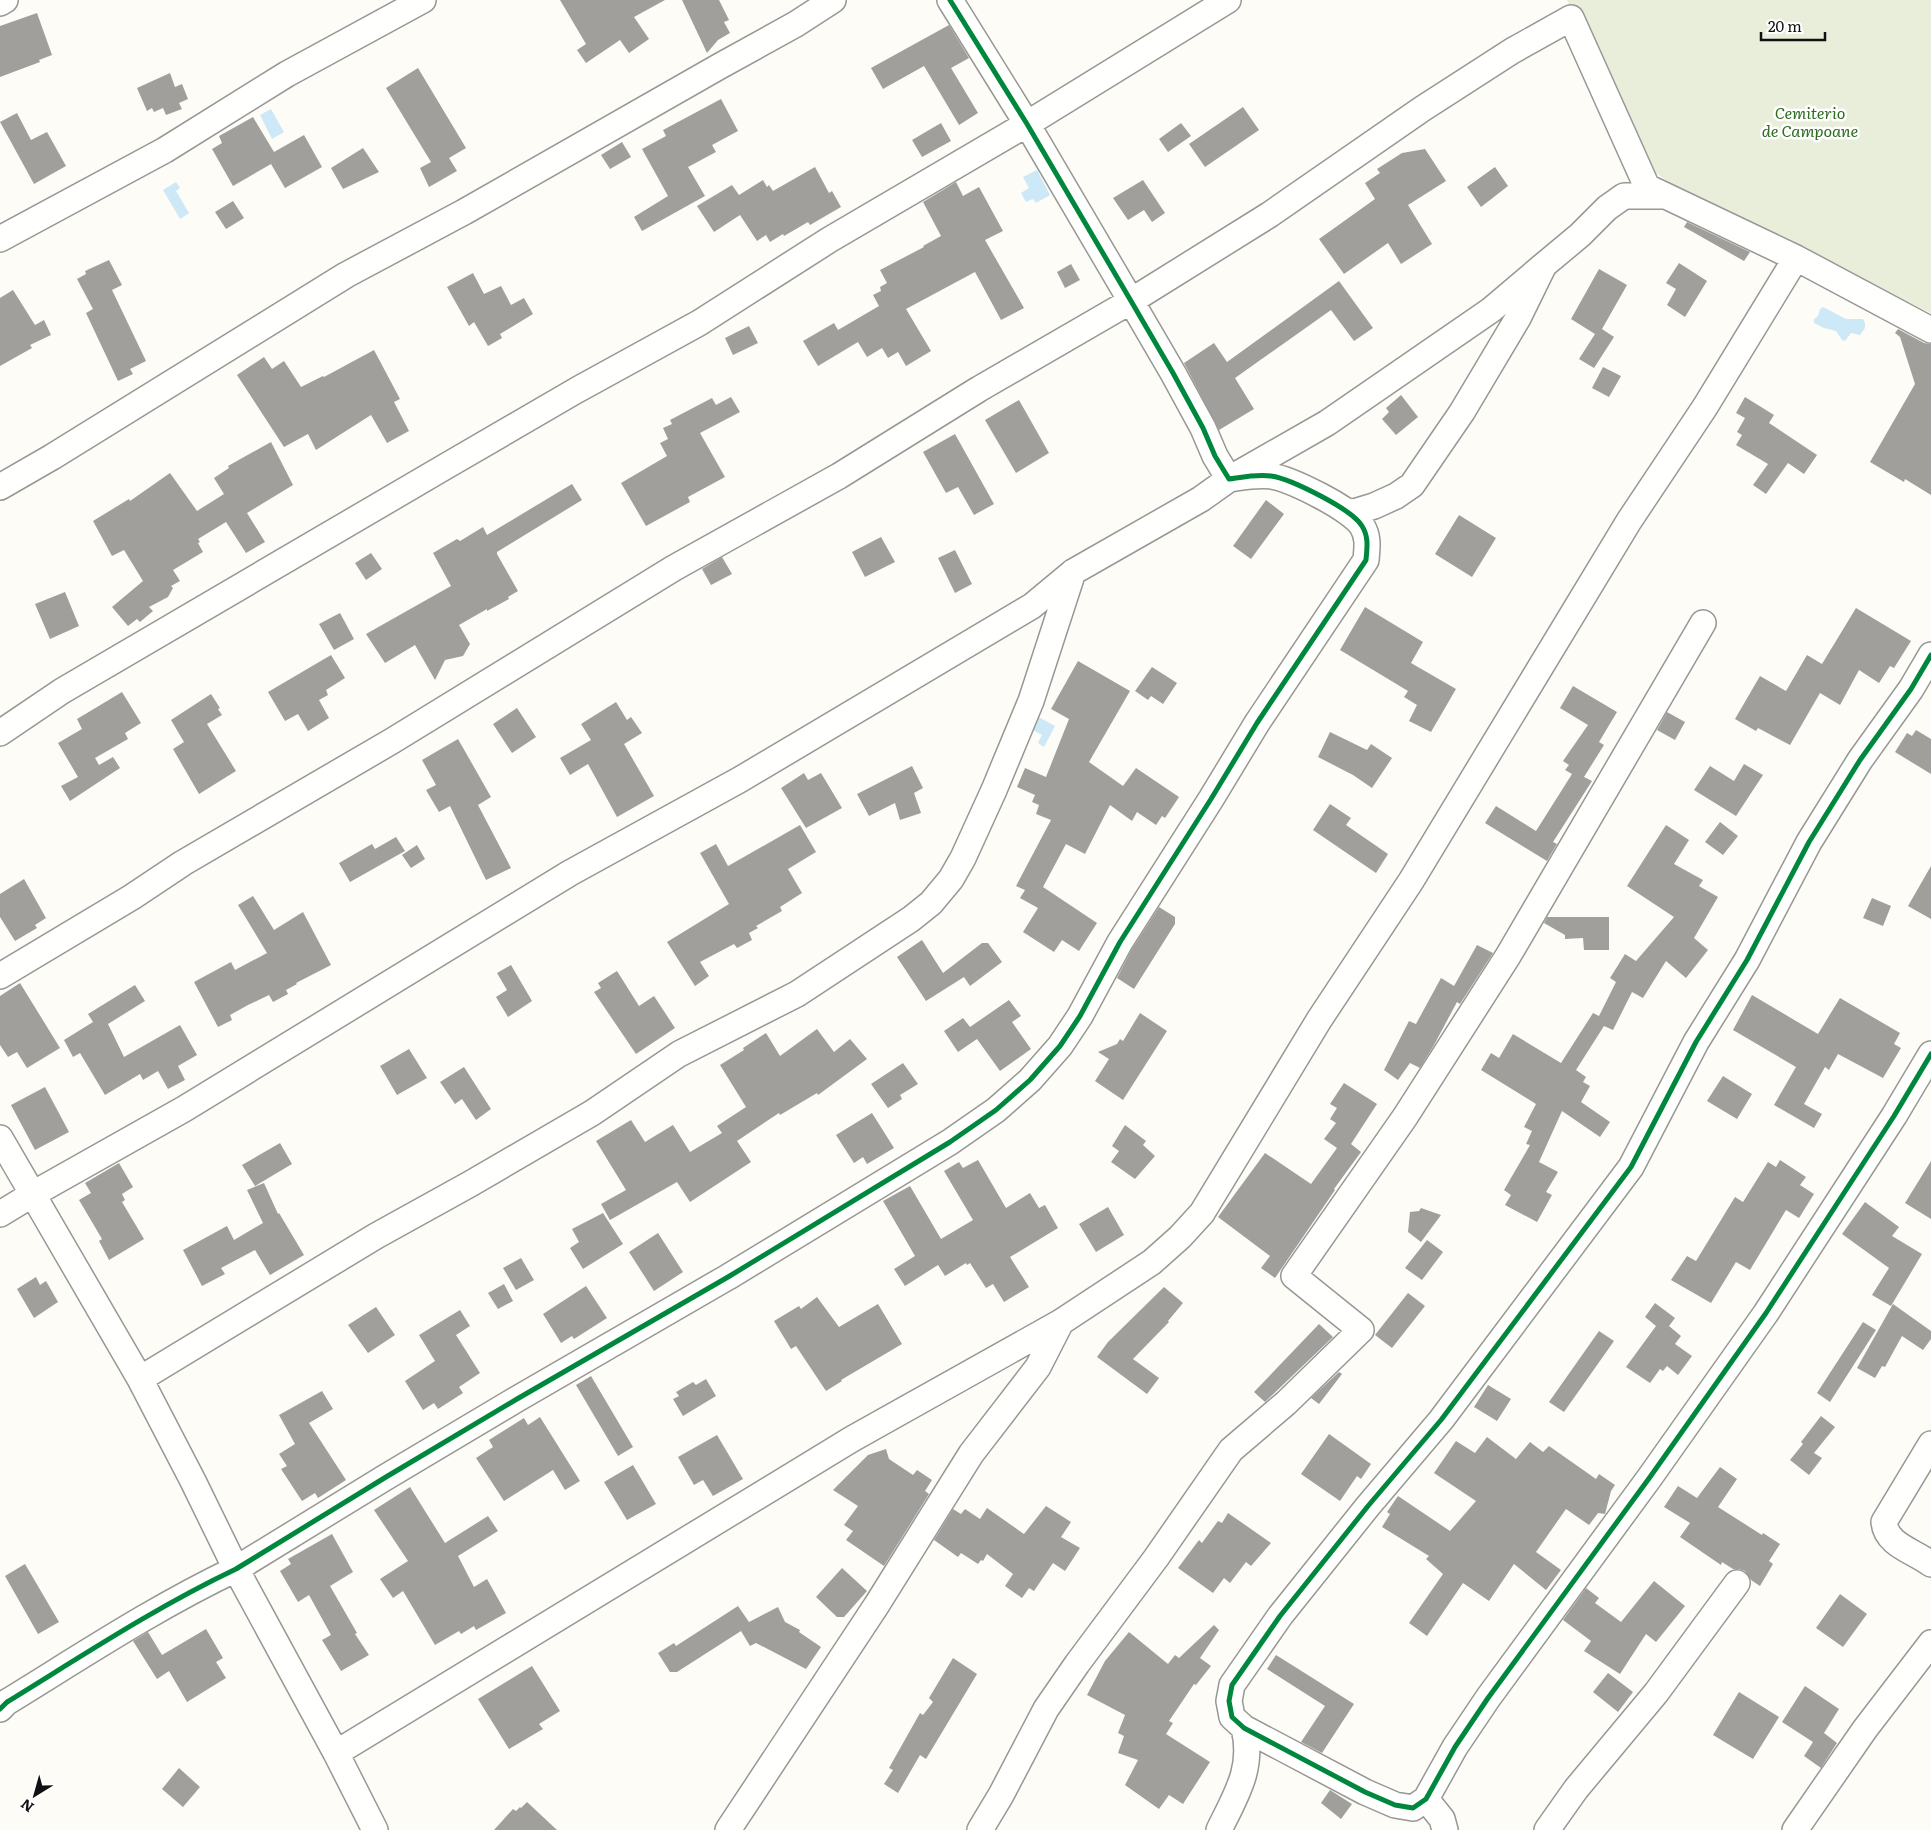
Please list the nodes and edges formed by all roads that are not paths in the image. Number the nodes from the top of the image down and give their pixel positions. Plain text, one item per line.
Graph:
1 (5, 0) edge
2 (422, 0) edge
3 (833, 0) edge
4 (950, 0) edge
5 (1228, 0) edge
6 (0, 3) edge
7 (1027, 124) junction
8 (1665, 196) junction
9 (0, 239) edge
10 (1796, 258) junction
11 (1544, 265) junction
12 (1132, 301) junction
13 (1931, 330) edge
14 (1285, 447) junction
15 (1282, 478) junction
16 (1229, 479) junction
17 (0, 486) edge
18 (1345, 510) junction
19 (1073, 572) junction
20 (1703, 623) dead end
21 (1931, 655) edge
22 (0, 733) edge
23 (0, 976) edge
24 (1931, 1054) edge
25 (0, 1138) edge
26 (33, 1194) junction
27 (0, 1214) edge
28 (1062, 1322) junction
29 (140, 1379) junction
30 (1931, 1444) edge
31 (1931, 1564) edge
32 (236, 1569) junction
33 (1737, 1584) dead end
34 (1931, 1643) edge
35 (0, 1709) edge
36 (1244, 1728) junction
37 (336, 1753) junction
38 (1426, 1799) junction
39 (375, 1830) edge
40 (728, 1830) edge
41 (980, 1830) edge
42 (1219, 1830) edge
43 (1445, 1830) edge
44 (1547, 1830) edge
45 (1794, 1830) edge

1 - 6 street
2 - 9 street
3 - 17 street
4 - 7 street
5 - 7 street
7 - 12 street
7 - 22 street
8 - 10 street
8 - 11 street
8 - 12 street
10 - 13 street
10 - 28 street
11 - 14 street
11 - 18 street
12 - 16 street
12 - 23 street
14 - 15 street
14 - 16 street
15 - 16 street
15 - 18 street
16 - 19 street
18 - 32 street
19 - 26 street
19 - 29 street
20 - 41 street
21 - 36 street
24 - 38 street
25 - 26 street
26 - 27 street
26 - 29 street
28 - 37 street
28 - 40 street
29 - 32 street
30 - 31 street
32 - 35 street
32 - 37 street
33 - 44 street
34 - 45 street
36 - 38 street
36 - 42 street
37 - 39 street
38 - 43 street

